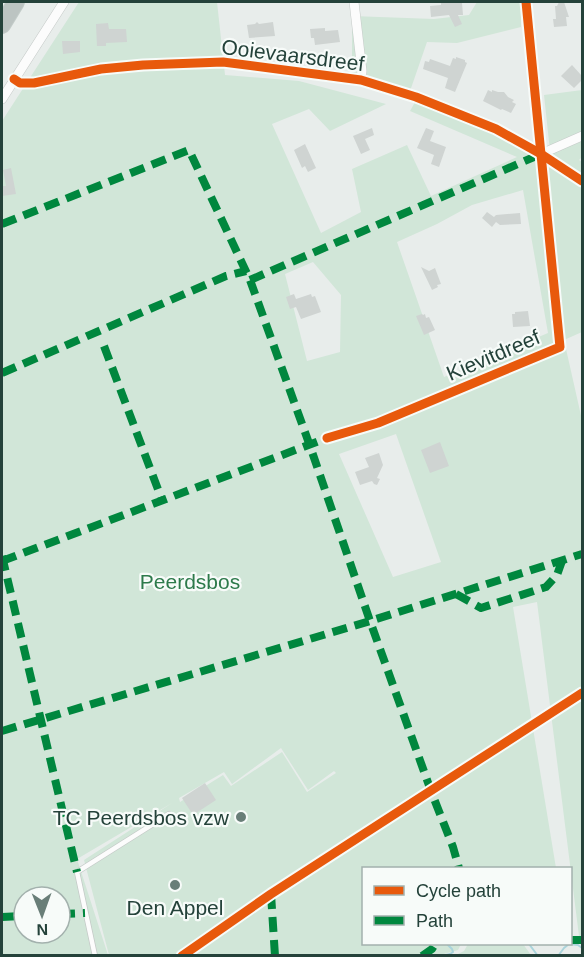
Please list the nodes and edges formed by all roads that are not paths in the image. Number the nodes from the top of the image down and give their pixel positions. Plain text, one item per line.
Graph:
1 (16, 2) edge
2 (64, 2) edge
3 (354, 2) edge
4 (526, 2) edge
5 (2, 25) edge
6 (14, 79) junction
7 (361, 80) junction
8 (2, 99) edge
9 (582, 136) edge
10 (541, 154) junction
11 (582, 182) edge
12 (327, 438) dead end
13 (169, 814) dead end
14 (95, 956) edge

1 - 5 highway
2 - 6 street
3 - 7 street
4 - 10 street
6 - 7 street, Ooievaarsdreef
6 - 8 street
7 - 10 street, Ooievaarsdreef
9 - 10 street
10 - 11 street, Ooievaarsdreef
10 - 12 street, Kievitdreef
13 - 14 lane

